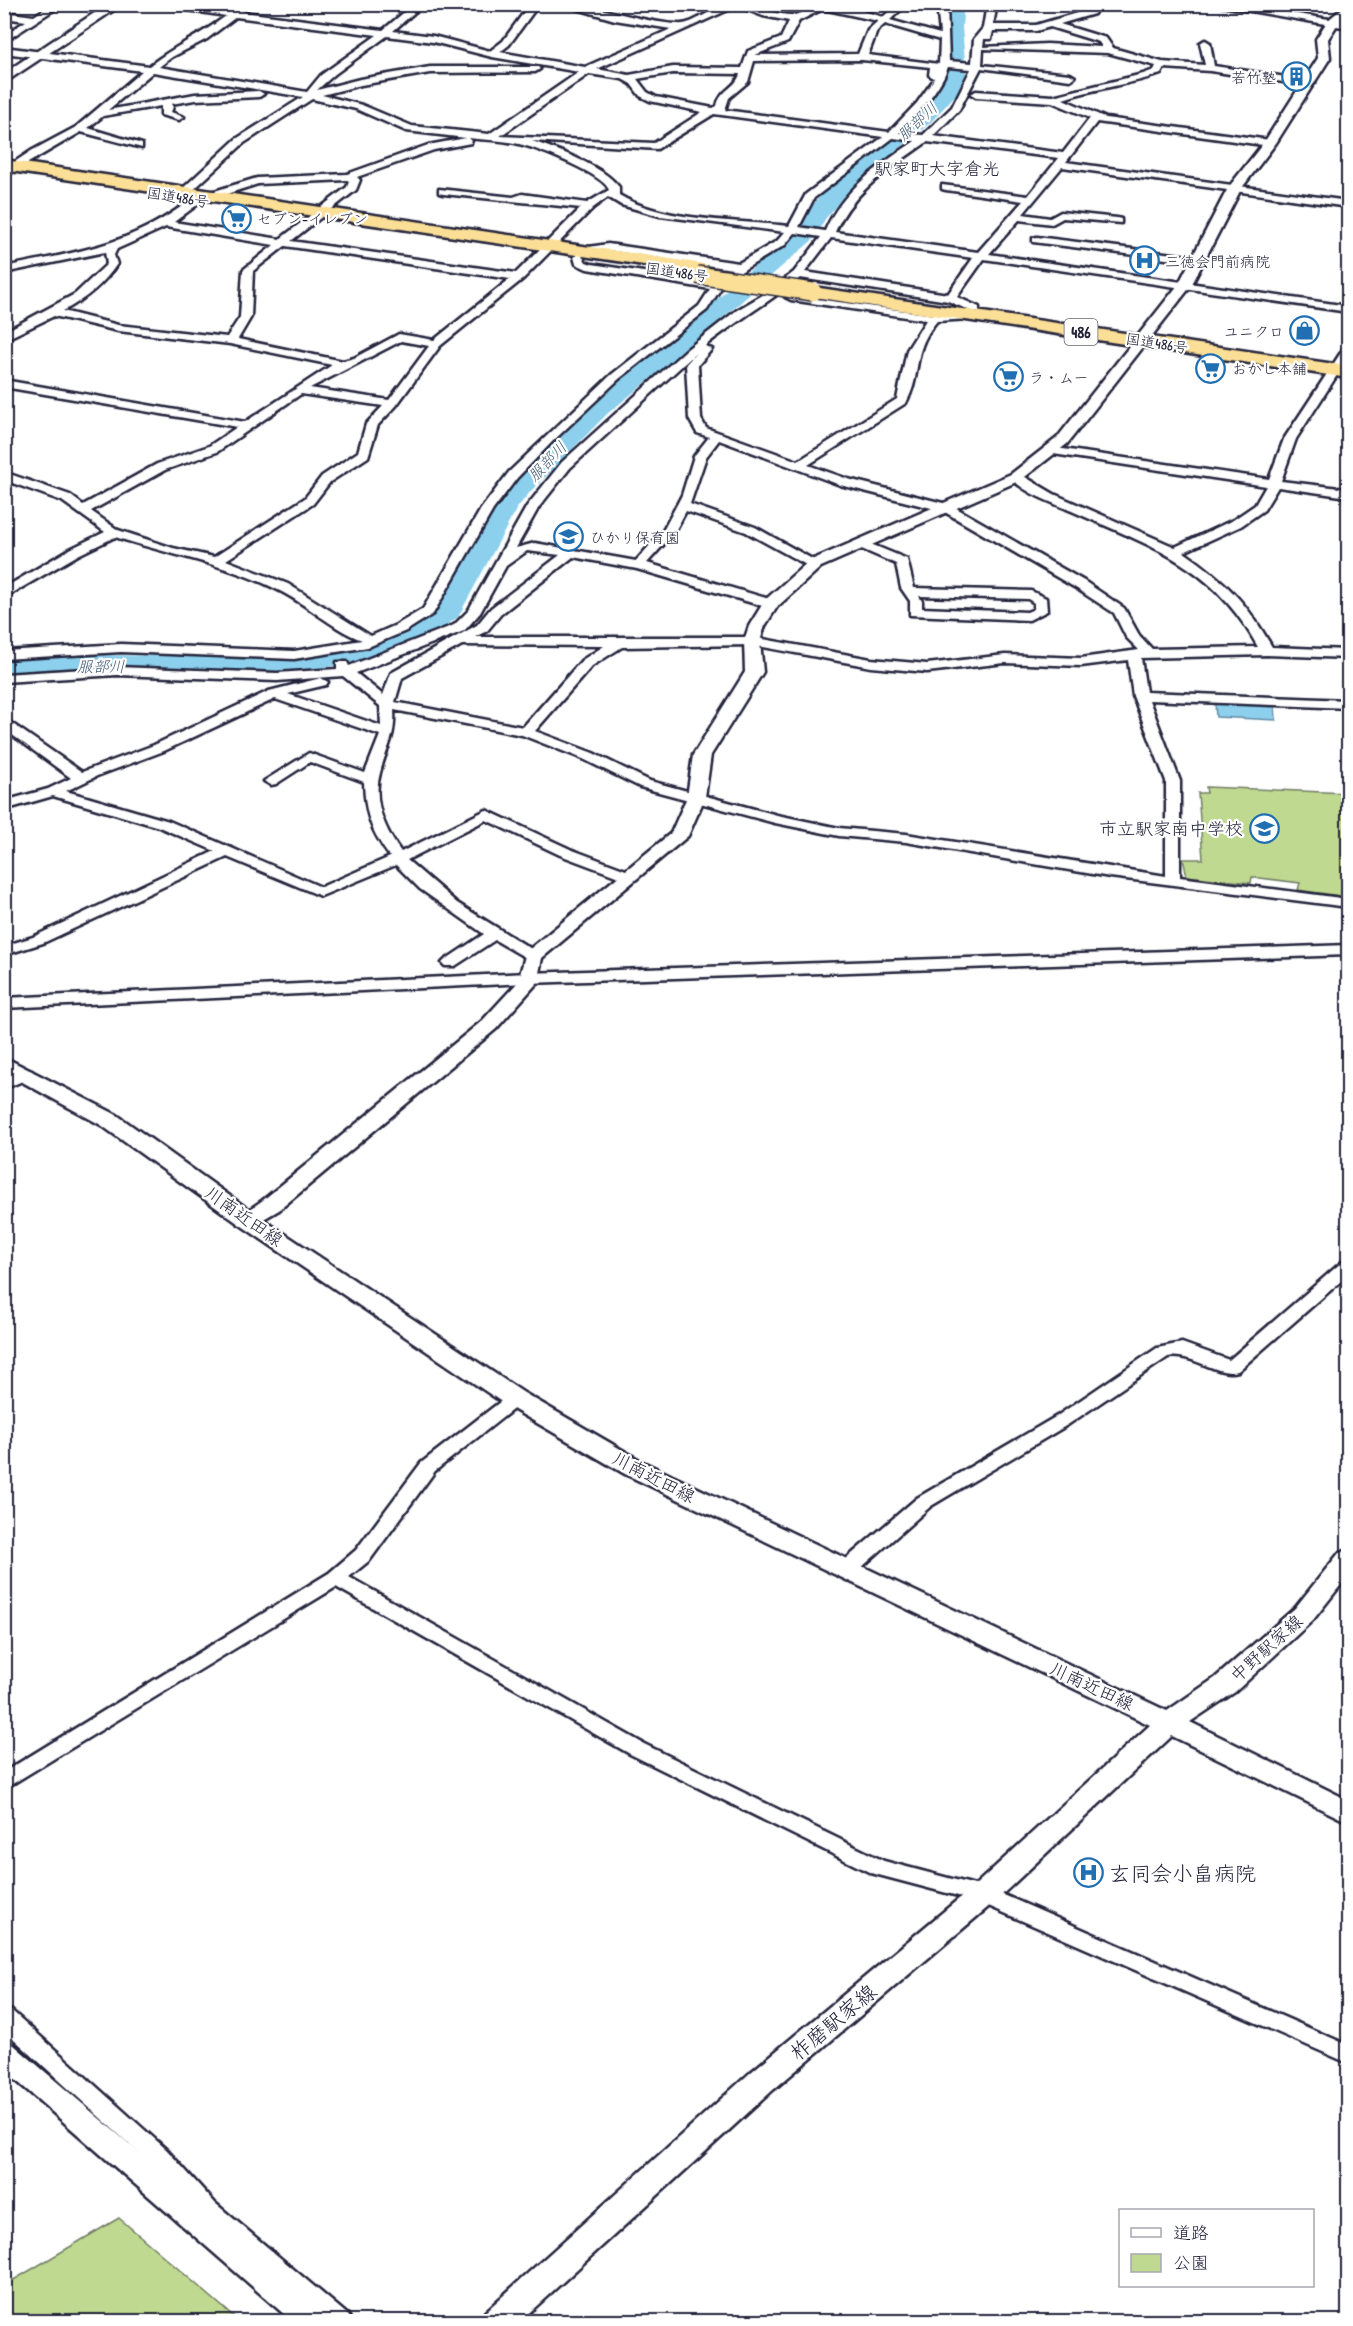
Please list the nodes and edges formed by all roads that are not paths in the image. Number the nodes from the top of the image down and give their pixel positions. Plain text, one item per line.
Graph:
1 (58, 4) edge
2 (117, 4) edge
3 (153, 4) edge
4 (248, 4) edge
5 (420, 4) edge
6 (516, 4) edge
7 (564, 4) edge
8 (737, 4) edge
9 (903, 4) edge
10 (942, 4) edge
11 (992, 4) edge
12 (1097, 4) edge
13 (1141, 4) edge
14 (1214, 4) edge
15 (824, 5) edge
16 (534, 6) edge
17 (1348, 10) edge
18 (4, 15) edge
19 (236, 15) junction
20 (36, 19) junction
21 (795, 19) junction
22 (884, 21) junction
23 (4, 23) edge
24 (1050, 24) junction
25 (1340, 24) edge
26 (26, 25) junction
27 (683, 28) junction
28 (988, 28) junction
29 (385, 33) junction
30 (6, 37) edge
31 (945, 38) junction
32 (785, 40) junction
33 (1205, 43) dead end
34 (987, 48) junction
35 (4, 50) edge
36 (1109, 50) junction
37 (492, 54) junction
38 (41, 55) junction
39 (862, 57) junction
40 (749, 58) junction
41 (799, 58) junction
42 (534, 61) junction
43 (905, 61) junction
44 (944, 64) junction
45 (1065, 64) dead end
46 (562, 65) junction
47 (1161, 65) junction
48 (979, 66) junction
49 (1210, 68) junction
50 (152, 69) junction
51 (520, 69) junction
52 (589, 69) junction
53 (747, 71) junction
54 (885, 72) dead end
55 (940, 76) junction
56 (1070, 77) junction
57 (628, 78) junction
58 (4, 79) edge
59 (1310, 83) junction
60 (1074, 92) junction
61 (297, 94) junction
62 (976, 94) junction
63 (309, 95) junction
64 (1054, 99) junction
65 (162, 102) junction
66 (956, 108) junction
67 (718, 111) junction
68 (100, 114) junction
69 (179, 117) dead end
70 (1096, 117) junction
71 (80, 129) junction
72 (894, 134) junction
73 (927, 137) junction
74 (491, 138) junction
75 (521, 140) junction
76 (1270, 143) junction
77 (138, 146) dead end
78 (1063, 160) junction
79 (7, 170) edge
80 (348, 177) junction
81 (946, 187) dead end
82 (1235, 188) junction
83 (444, 191) dead end
84 (614, 192) junction
85 (199, 196) junction
86 (1030, 199) junction
87 (1348, 204) edge
88 (589, 206) junction
89 (316, 215) junction
90 (1015, 216) junction
91 (1117, 221) dead end
92 (167, 224) junction
93 (792, 230) junction
94 (829, 234) junction
95 (1036, 240) dead end
96 (280, 242) junction
97 (112, 247) junction
98 (547, 249) junction
99 (579, 254) junction
100 (979, 255) junction
101 (1197, 260) junction
102 (741, 267) junction
103 (4, 270) edge
104 (798, 274) junction
105 (519, 277) junction
106 (1184, 285) junction
107 (717, 286) junction
108 (772, 294) junction
109 (951, 298) junction
110 (1348, 309) edge
111 (52, 312) junction
112 (972, 313) junction
113 (934, 318) junction
114 (714, 333) junction
115 (4, 337) edge
116 (1143, 338) junction
117 (230, 341) junction
118 (436, 344) junction
119 (342, 364) junction
120 (1344, 364) edge
121 (4, 383) edge
122 (300, 390) junction
123 (392, 404) junction
124 (248, 426) junction
125 (715, 437) junction
126 (1053, 450) junction
127 (800, 465) junction
128 (4, 476) edge
129 (1016, 477) junction
130 (1274, 483) junction
131 (1348, 493) edge
132 (683, 506) junction
133 (947, 508) junction
134 (85, 510) junction
135 (114, 533) junction
136 (861, 544) junction
137 (1175, 552) junction
138 (571, 553) junction
139 (216, 561) junction
140 (815, 564) junction
141 (639, 565) junction
142 (500, 566) junction
143 (910, 592) junction
144 (4, 594) edge
145 (771, 604) junction
146 (401, 627) junction
147 (364, 636) junction
148 (463, 641) junction
149 (752, 641) junction
150 (620, 642) junction
151 (330, 651) junction
152 (1267, 651) junction
153 (1149, 653) junction
154 (1348, 654) edge
155 (4, 655) edge
156 (1134, 655) junction
157 (345, 670) junction
158 (4, 678) edge
159 (274, 694) junction
160 (1140, 696) junction
161 (1348, 704) edge
162 (387, 705) junction
163 (4, 722) edge
164 (526, 732) junction
165 (388, 733) junction
166 (81, 778) junction
167 (371, 780) junction
168 (271, 781) dead end
169 (52, 792) junction
170 (696, 797) junction
171 (4, 806) edge
172 (227, 851) junction
173 (398, 859) junction
174 (629, 876) junction
175 (1173, 881) junction
176 (1348, 903) edge
177 (495, 933) junction
178 (1348, 950) edge
179 (4, 951) edge
180 (532, 956) junction
181 (450, 963) dead end
182 (528, 978) junction
183 (4, 1002) edge
184 (12, 1074) edge
185 (247, 1219) junction
186 (1348, 1266) edge
187 (515, 1399) junction
188 (1348, 1559) edge
189 (846, 1570) junction
190 (336, 1578) junction
191 (1169, 1723) junction
192 (4, 1782) edge
193 (1348, 1812) edge
194 (983, 1895) junction
195 (4, 2017) edge
196 (4, 2053) edge
197 (1348, 2054) edge
198 (315, 2322) edge
199 (339, 2322) edge
200 (496, 2322) edge

1 - 20 street
2 - 38 street
3 - 19 street
4 - 19 street
5 - 29 street
6 - 16 street
7 - 27 street
8 - 21 street
8 - 27 street
9 - 22 street
10 - 31 street
11 - 28 street
12 - 13 street
12 - 24 street
14 - 25 street
15 - 21 street
15 - 22 street
16 - 37 street
17 - 25 street
18 - 20 street
19 - 29 street
19 - 50 street
20 - 26 street
21 - 32 street
22 - 31 street
22 - 39 street
23 - 26 street
24 - 28 street
24 - 36 street
25 - 59 street
26 - 30 street
27 - 52 street
28 - 34 street
28 - 48 street
29 - 37 street
29 - 63 street
31 - 44 street
32 - 40 street
32 - 41 street
33 - 49 street
34 - 36 street
34 - 48 street
35 - 38 street
36 - 47 street
37 - 42 street
38 - 50 street
38 - 58 street
39 - 41 street
39 - 43 street
40 - 41 street
40 - 53 street
42 - 46 street
42 - 51 street
43 - 54 street
43 - 55 street
44 - 48 street
44 - 55 street
45 - 56 street
46 - 51 street
46 - 52 street
47 - 49 street
47 - 60 street
48 - 56 street
48 - 62 street
48 - 66 street
49 - 59 street
50 - 61 street
50 - 68 street
51 - 63 street
52 - 57 street
52 - 74 street
53 - 57 street
53 - 67 street
55 - 72 street
56 - 60 street
57 - 67 street
59 - 76 street
60 - 64 street
61 - 63 street
61 - 65 street
62 - 64 street
62 - 66 street
63 - 74 street
63 - 85 street
64 - 70 street
65 - 68 street
65 - 69 street
66 - 73 street
67 - 72 street
67 - 75 street
68 - 71 street
70 - 76 street
70 - 78 street
71 - 77 street
71 - 79 street
72 - 73 street
72 - 93 street
73 - 78 street
73 - 94 street
74 - 75 street
74 - 80 street
75 - 84 street
76 - 82 street
78 - 82 street
78 - 86 street
79 - 85 highway, 国道486号 / 486
80 - 85 street
80 - 89 street
81 - 86 street
82 - 87 street
82 - 101 street
83 - 88 street
84 - 88 street
84 - 93 street
85 - 89 highway, 国道486号 / 486
85 - 92 street
86 - 90 street
88 - 98 street
89 - 96 street
89 - 98 highway, 国道486号 / 486
90 - 91 street
90 - 100 street
92 - 96 street
92 - 97 street
93 - 94 street
93 - 102 street
94 - 100 street
94 - 104 street
95 - 101 street
96 - 105 street
96 - 117 street
97 - 103 street
97 - 111 street
98 - 99 highway, 国道486号 / 486
98 - 105 street
99 - 102 street
99 - 107 street
99 - 112 highway, 国道486号 / 486, bridge
100 - 106 street
100 - 109 street
101 - 106 street
102 - 107 street
104 - 108 street
104 - 109 street
105 - 118 street
106 - 110 street
106 - 116 street
107 - 146 street
108 - 113 street
108 - 114 street
109 - 112 street
111 - 115 street
111 - 117 street
112 - 113 street
112 - 116 highway, 国道486号 / 486
113 - 127 street
114 - 125 street
114 - 142 street
116 - 120 highway, 国道486号 / 486
116 - 126 street
117 - 119 street
118 - 119 street
118 - 123 street
119 - 122 street
120 - 130 street
121 - 124 street
122 - 123 street
122 - 124 street
123 - 139 street
124 - 134 street
125 - 127 street
125 - 132 street
126 - 129 street
126 - 130 street
127 - 133 street
128 - 134 street
129 - 133 street
129 - 137 street
130 - 131 street
130 - 137 street
132 - 140 street
132 - 141 street
133 - 136 street
133 - 153 street
134 - 135 street
135 - 139 street
135 - 144 street
136 - 140 street
136 - 143 street
137 - 152 street
138 - 141 street
138 - 142 street
138 - 148 street
139 - 147 street
140 - 145 street
141 - 145 street
142 - 157 street
143 - 143 street
145 - 149 street
146 - 147 street
146 - 151 street
147 - 151 street
148 - 150 street
148 - 162 street
149 - 150 street
149 - 156 street
149 - 170 street
150 - 164 street
151 - 155 street
151 - 157 street
152 - 153 street
152 - 154 street
153 - 156 street
156 - 160 street
157 - 158 street
157 - 159 street
157 - 162 street
159 - 165 street
159 - 166 street
160 - 161 street
160 - 175 street
162 - 164 street
162 - 165 street
163 - 166 street
164 - 170 street
165 - 167 street
166 - 169 street
167 - 168 street
167 - 173 street
169 - 171 street
169 - 172 street
170 - 174 street
170 - 175 street
172 - 173 street
172 - 179 street
173 - 174 street
173 - 177 street
174 - 180 street
175 - 176 street
177 - 180 street
177 - 181 street
178 - 182 street
180 - 182 street
182 - 183 street
182 - 185 street
184 - 185 main road, 川南近田線
185 - 187 main road, 川南近田線
186 - 189 street
187 - 189 main road, 川南近田線
187 - 190 street
188 - 191 main road, 中野駅家線
189 - 191 main road, 川南近田線
190 - 192 street
190 - 194 street
191 - 193 main road, 川南近田線
191 - 194 main road, 柞磨駅家線
194 - 197 street
194 - 200 main road, 柞磨駅家線
195 - 199 street
196 - 198 street

